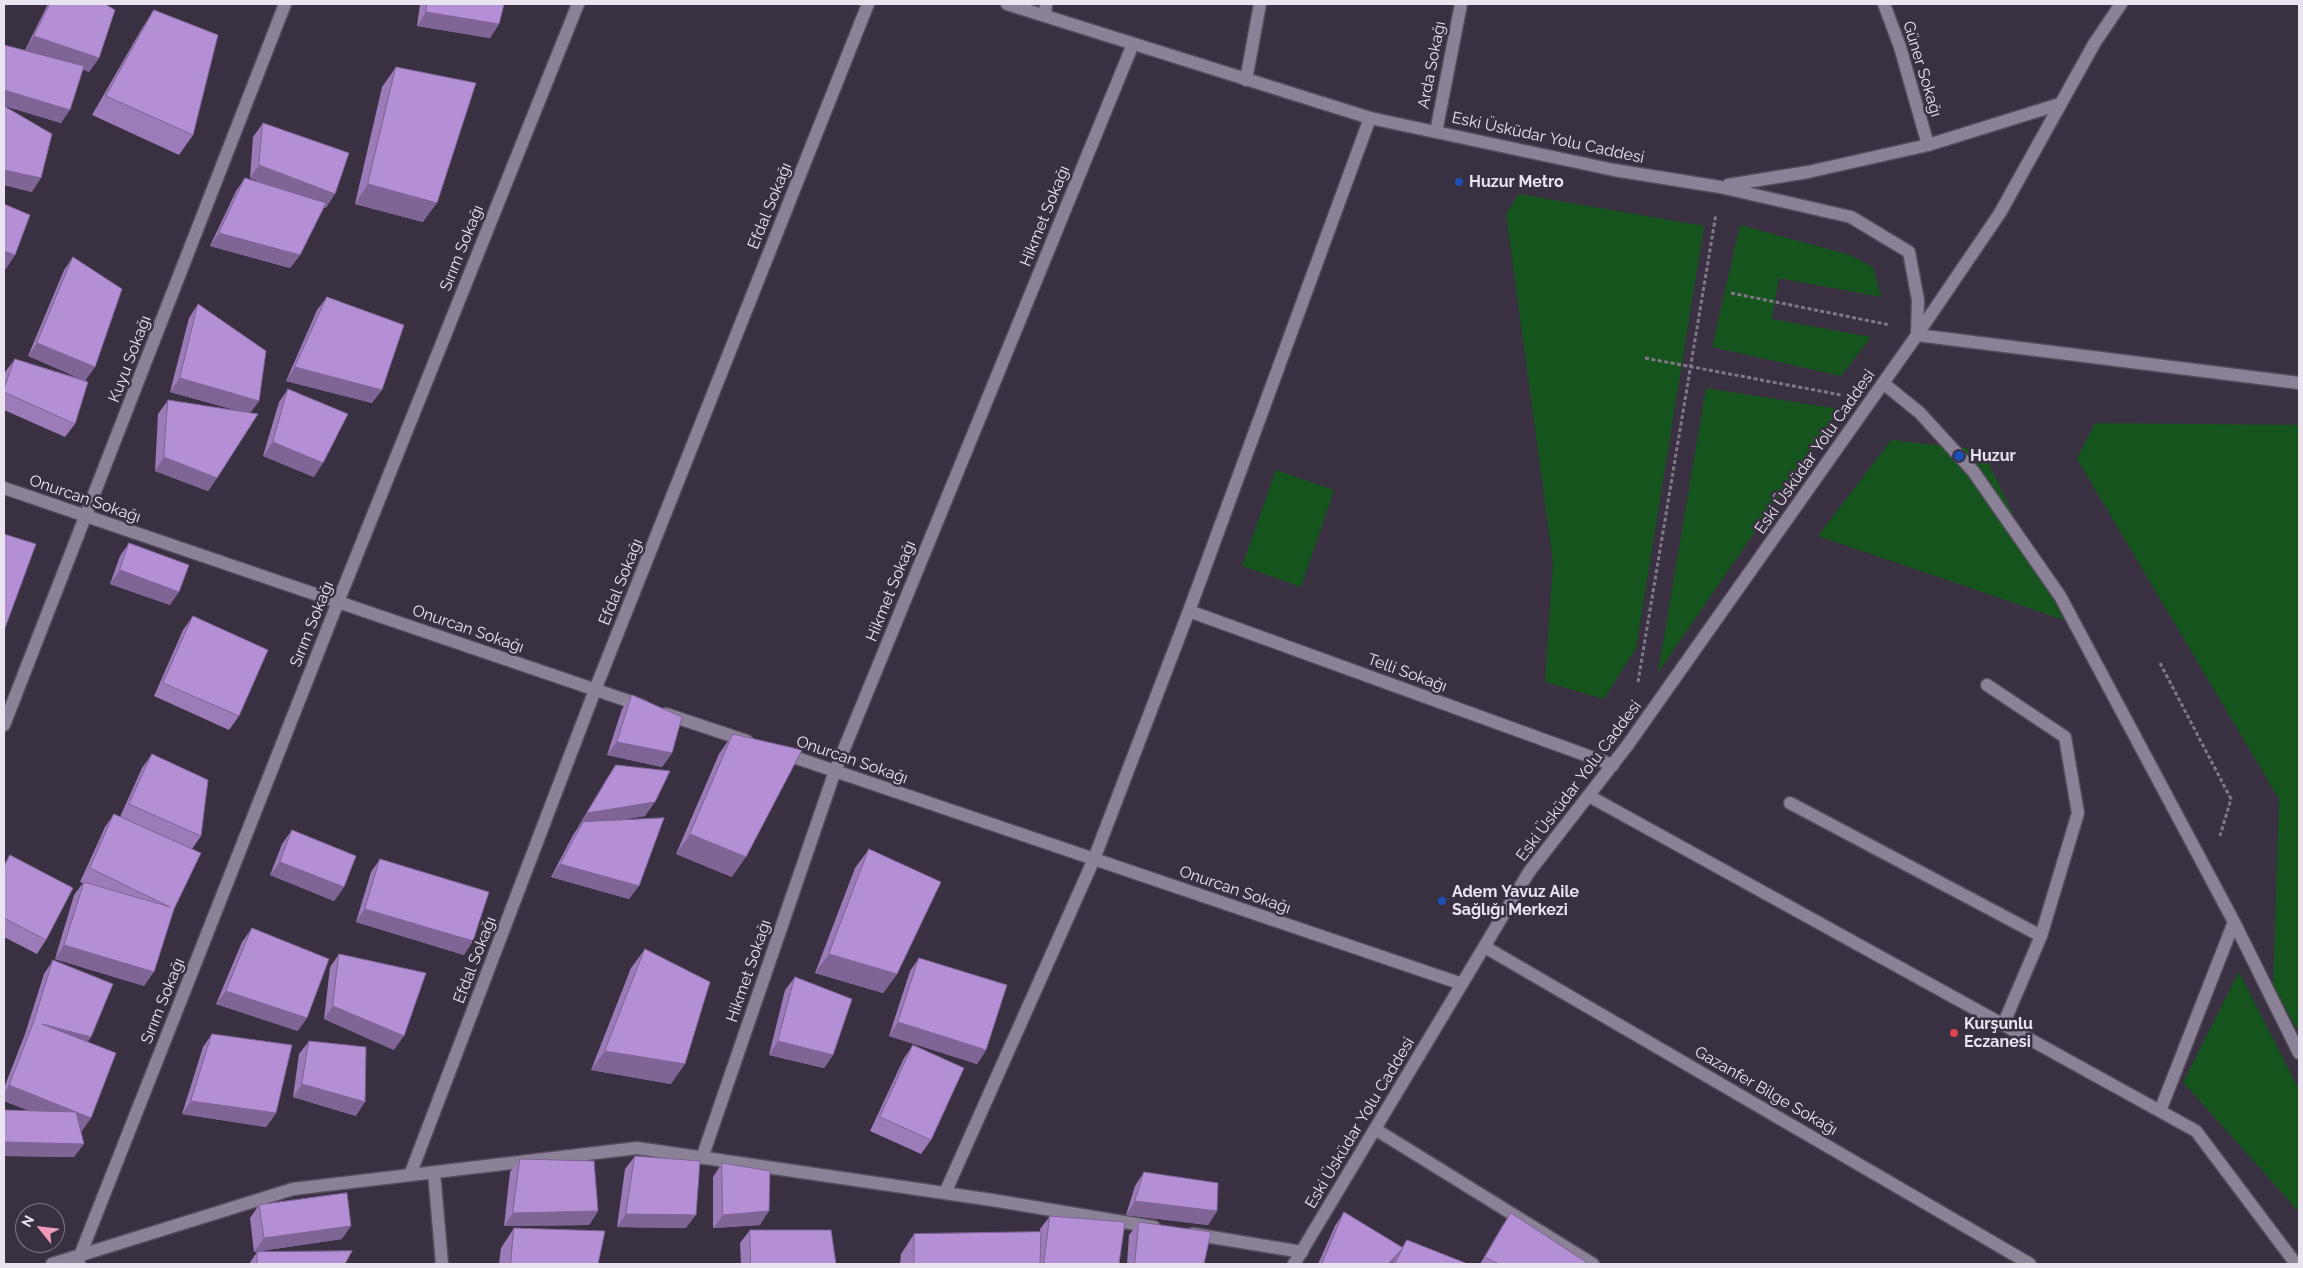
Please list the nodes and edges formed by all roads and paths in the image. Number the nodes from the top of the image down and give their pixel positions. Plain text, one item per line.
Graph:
1 (285, 4) edge
2 (578, 4) edge
3 (868, 4) edge
4 (1007, 4) edge
5 (1260, 4) edge
6 (1461, 4) edge
7 (1884, 4) edge
8 (2122, 4) edge
9 (1046, 10) edge
10 (1133, 44) junction
11 (1246, 80) junction
12 (2060, 104) junction
13 (1370, 118) junction
14 (1436, 132) junction
15 (1928, 144) junction
16 (1720, 186) junction
17 (1731, 293) dead end
18 (1897, 326) dead end
19 (1917, 335) junction
20 (1645, 358) dead end
21 (1690, 366) junction
22 (1883, 383) junction
23 (2299, 383) edge
24 (1848, 396) dead end
25 (4, 488) edge
26 (86, 517) junction
27 (338, 602) junction
28 (1189, 611) junction
29 (2160, 663) dead end
30 (1987, 685) dead end
31 (1637, 688) dead end
32 (595, 690) junction
33 (4, 725) edge
34 (1613, 765) junction
35 (835, 771) junction
36 (1589, 796) junction
37 (2231, 799) dead end
38 (1790, 803) dead end
39 (1094, 859) junction
40 (2234, 922) junction
41 (2040, 936) junction
42 (1485, 947) junction
43 (1462, 984) junction
44 (2003, 1025) junction
45 (2299, 1054) edge
46 (2160, 1111) junction
47 (1375, 1129) junction
48 (702, 1158) junction
49 (434, 1172) junction
50 (410, 1175) junction
51 (945, 1193) junction
52 (1302, 1252) junction
53 (79, 1261) edge
54 (52, 1264) edge
55 (442, 1264) edge
56 (1294, 1264) edge
57 (1593, 1264) edge
58 (2030, 1264) edge
59 (2296, 1264) edge

1 - 26 street, Kuyu Sokağı
2 - 27 street, Sırım Sokağı
3 - 32 street, Efdal Sokağı
4 - 9 street, Eski Üsküdar Yolu Caddesi
5 - 11 street
6 - 14 street, Arda Sokağı
7 - 15 street, Güner Sokağı
8 - 12 street, Eski Üsküdar Yolu Caddesi
9 - 10 street, Eski Üsküdar Yolu Caddesi
10 - 11 street, Eski Üsküdar Yolu Caddesi
10 - 35 street, Hikmet Sokağı
11 - 13 street, Eski Üsküdar Yolu Caddesi
12 - 15 street, Eski Üsküdar Yolu Caddesi
12 - 19 street, Eski Üsküdar Yolu Caddesi
13 - 14 street, Eski Üsküdar Yolu Caddesi
13 - 28 street
14 - 16 street, Eski Üsküdar Yolu Caddesi
15 - 16 street, Eski Üsküdar Yolu Caddesi
16 - 19 street, Eski Üsküdar Yolu Caddesi
16 - 21 path
17 - 18 path
19 - 22 street, Eski Üsküdar Yolu Caddesi
19 - 23 street
20 - 21 path
21 - 24 path
21 - 31 path
22 - 34 street, Eski Üsküdar Yolu Caddesi
22 - 40 street
25 - 26 street, Onurcan Sokağı
26 - 27 street, Onurcan Sokağı
26 - 33 street, Kuyu Sokağı
27 - 32 street, Onurcan Sokağı
27 - 53 street, Sırım Sokağı
28 - 34 street, Telli Sokağı
28 - 39 street
29 - 37 path
30 - 41 street
32 - 35 street, Onurcan Sokağı
32 - 50 street, Efdal Sokağı
34 - 36 street, Eski Üsküdar Yolu Caddesi
35 - 39 street, Onurcan Sokağı
35 - 48 street, Hikmet Sokağı
36 - 42 street, Eski Üsküdar Yolu Caddesi
36 - 44 street
38 - 41 street
39 - 43 street, Onurcan Sokağı
39 - 51 street
40 - 45 street
40 - 46 street
41 - 44 street
42 - 43 street, Eski Üsküdar Yolu Caddesi
42 - 58 street, Gazanfer Bilge Sokağı
43 - 47 street, Eski Üsküdar Yolu Caddesi
44 - 46 street
46 - 59 street
47 - 52 street, Eski Üsküdar Yolu Caddesi
47 - 57 street
48 - 49 street
48 - 51 street
49 - 50 street
49 - 55 street
50 - 53 street
51 - 52 street
52 - 56 street, Eski Üsküdar Yolu Caddesi
53 - 54 street

